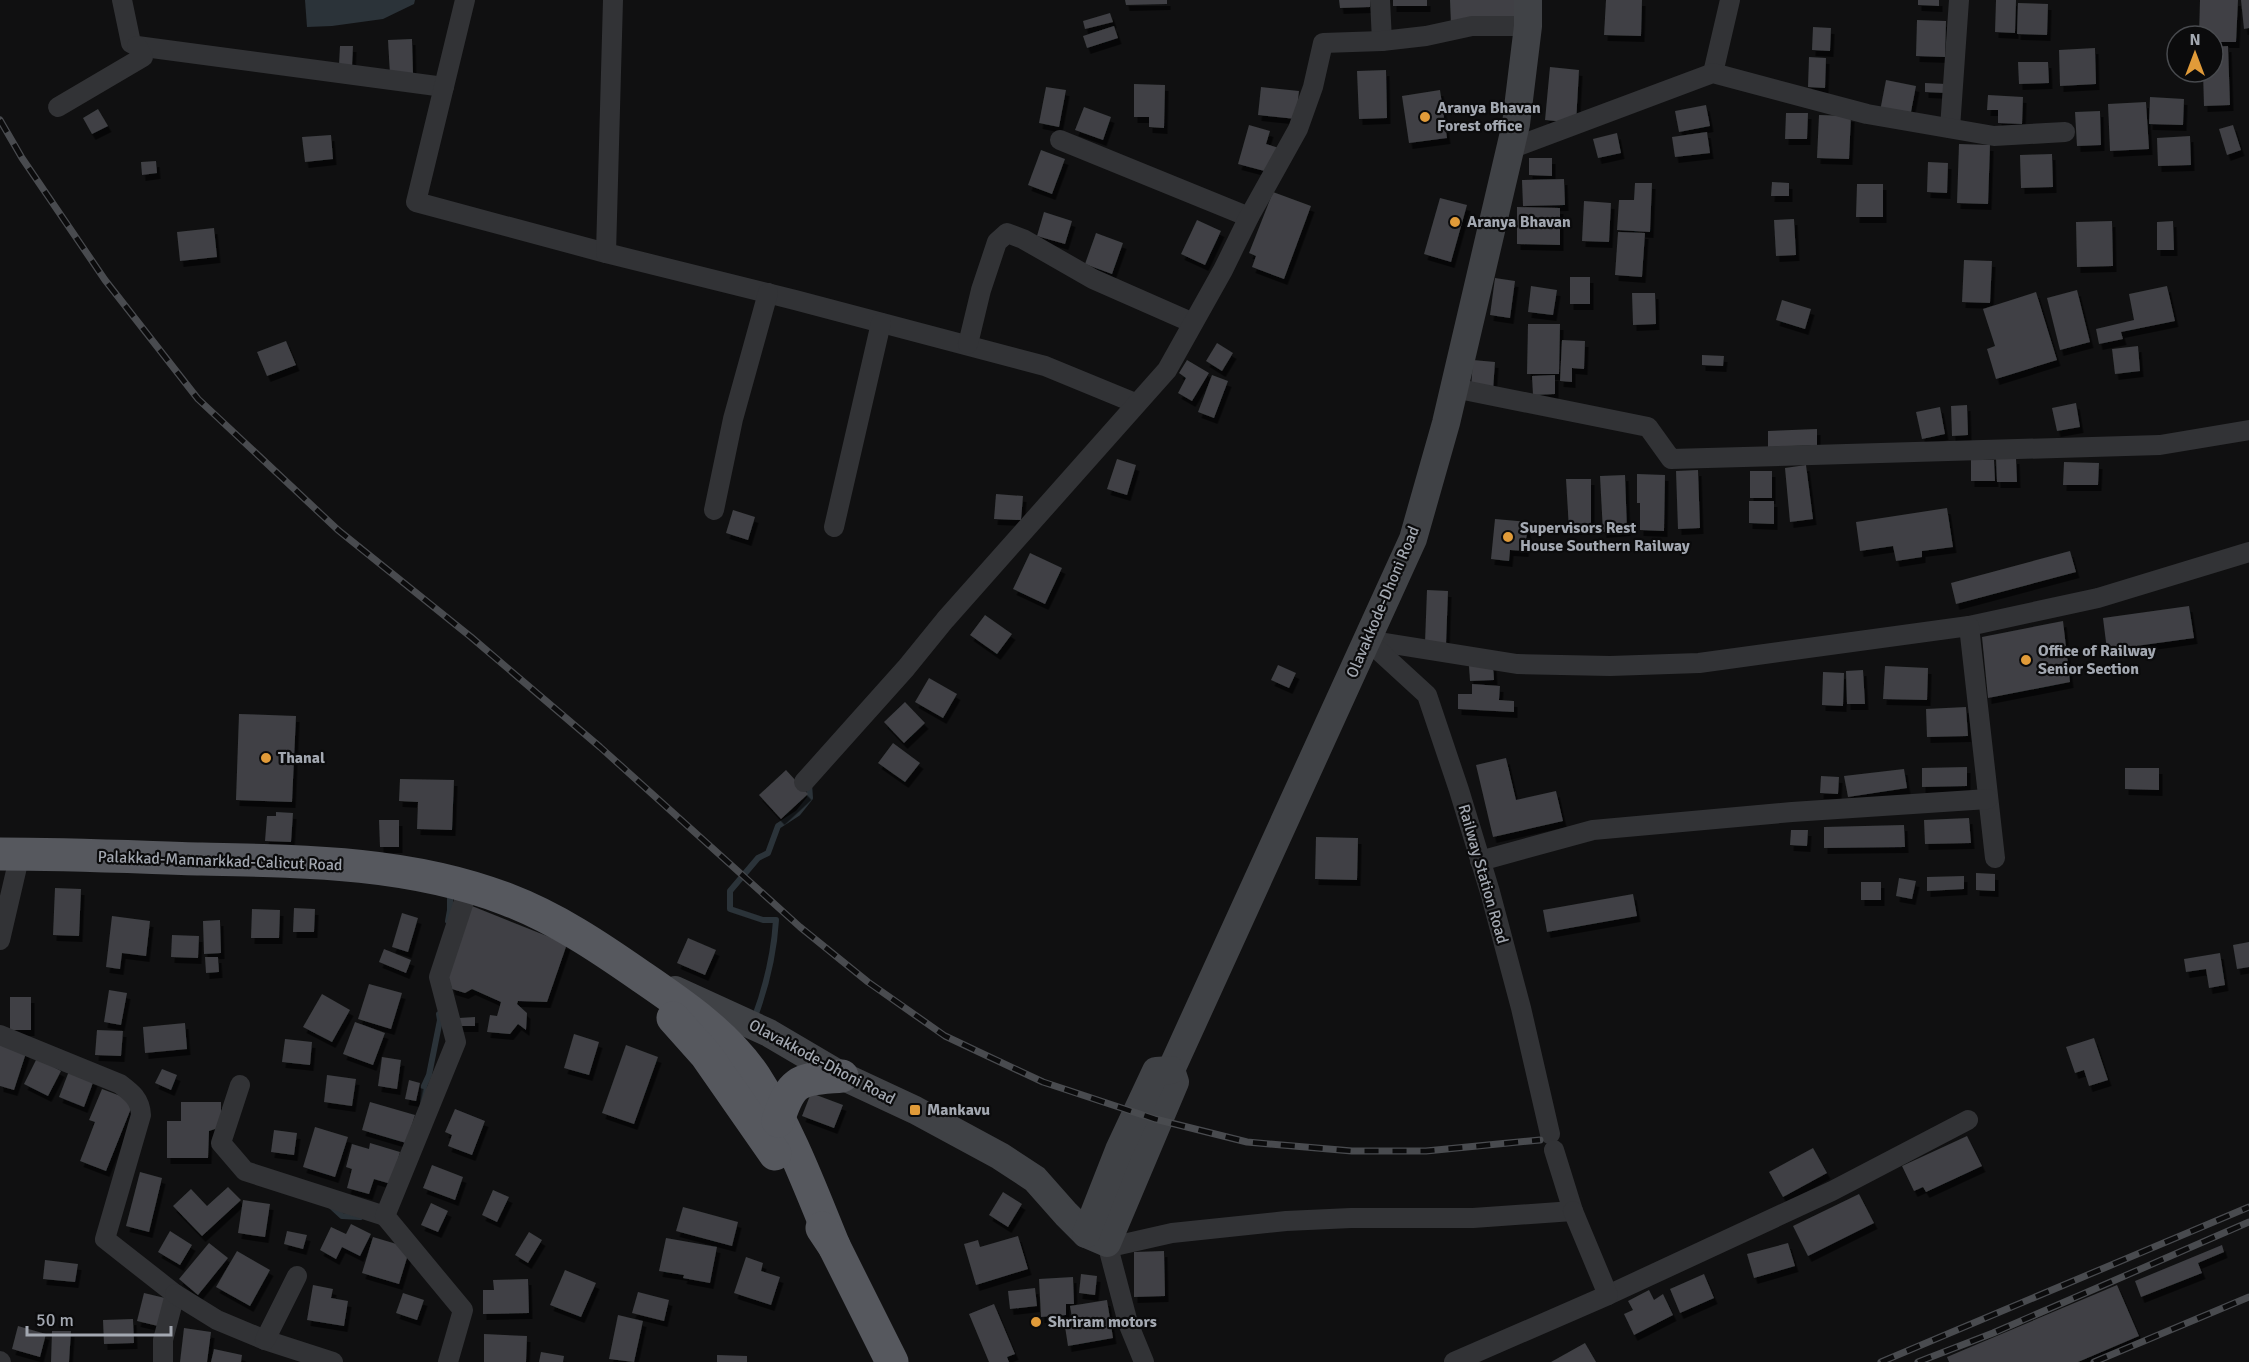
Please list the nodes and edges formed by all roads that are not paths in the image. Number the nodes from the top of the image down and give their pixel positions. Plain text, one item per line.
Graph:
1 (122, 0) edge
2 (465, 0) edge
3 (613, 0) edge
4 (1380, 0) edge
5 (1730, 0) edge
6 (1959, 0) edge
7 (1528, 13) edge
8 (1382, 41) junction
9 (137, 45) junction
10 (1713, 74) junction
11 (444, 87) junction
12 (58, 107) dead end
13 (1950, 128) junction
14 (2065, 132) dead end
15 (1060, 140) dead end
16 (1510, 149) junction
17 (1249, 217) junction
18 (606, 253) junction
19 (768, 293) junction
20 (881, 323) junction
21 (1193, 323) junction
22 (968, 344) junction
23 (1454, 388) junction
24 (1135, 403) junction
25 (2249, 430) edge
26 (714, 510) dead end
27 (834, 527) dead end
28 (2249, 552) edge
29 (1969, 626) junction
30 (1367, 640) junction
31 (804, 782) dead end
32 (1988, 799) junction
33 (10, 854) edge
34 (1995, 858) dead end
35 (1480, 861) junction
36 (469, 886) junction
37 (0, 940) edge
38 (633, 971) junction
39 (0, 1035) edge
40 (842, 1076) junction
41 (240, 1085) dead end
42 (1968, 1120) dead end
43 (778, 1121) junction
44 (1573, 1211) junction
45 (385, 1216) junction
46 (1097, 1238) junction
47 (834, 1246) junction
48 (297, 1276) dead end
49 (175, 1294) junction
50 (1608, 1295) junction
51 (265, 1340) junction
52 (163, 1362) edge
53 (333, 1362) edge
54 (448, 1362) edge
55 (892, 1362) edge
56 (1144, 1362) edge
57 (1454, 1362) edge

1 - 9 street
2 - 11 street
3 - 18 street
4 - 8 street
5 - 10 street
6 - 13 street
7 - 8 street
7 - 16 main road, Olavakkode-Dhoni Road
8 - 17 street
9 - 11 street
9 - 12 street
10 - 13 street
10 - 16 street
11 - 18 street
13 - 14 street
15 - 17 street
16 - 23 main road, Olavakkode-Dhoni Road
17 - 21 street
18 - 19 street
19 - 20 street
19 - 26 street
20 - 22 street
20 - 27 street
21 - 22 street
21 - 24 street
22 - 24 street
23 - 25 street
23 - 30 main road, Olavakkode-Dhoni Road
24 - 31 street
28 - 29 street
29 - 30 street
29 - 32 street
30 - 35 street, Railway Station Road
30 - 46 main road, Olavakkode-Dhoni Road
32 - 34 street
32 - 35 street
33 - 36 highway, Palakkad-Mannarkkad-Calicut Road
33 - 37 street
35 - 44 street, Railway Station Road
36 - 38 highway, Palakkad-Mannarkkad-Calicut Road
36 - 45 street
38 - 40 main road, Olavakkode-Dhoni Road
38 - 43 highway, Palakkad-Mannarkkad-Calicut Road
38 - 47 highway, Palakkad-Mannarkkad-Calicut Road
39 - 49 street
40 - 43 highway
40 - 46 main road, Olavakkode-Dhoni Road
41 - 45 street
42 - 50 street
43 - 47 highway, Palakkad-Mannarkkad-Calicut Road
44 - 46 street
44 - 50 street, Railway Station Road
45 - 54 street
46 - 56 street
47 - 55 highway, Palakkad-Mannarkkad-Calicut Road
48 - 51 street
49 - 51 street
49 - 52 street
50 - 57 street
51 - 53 street

